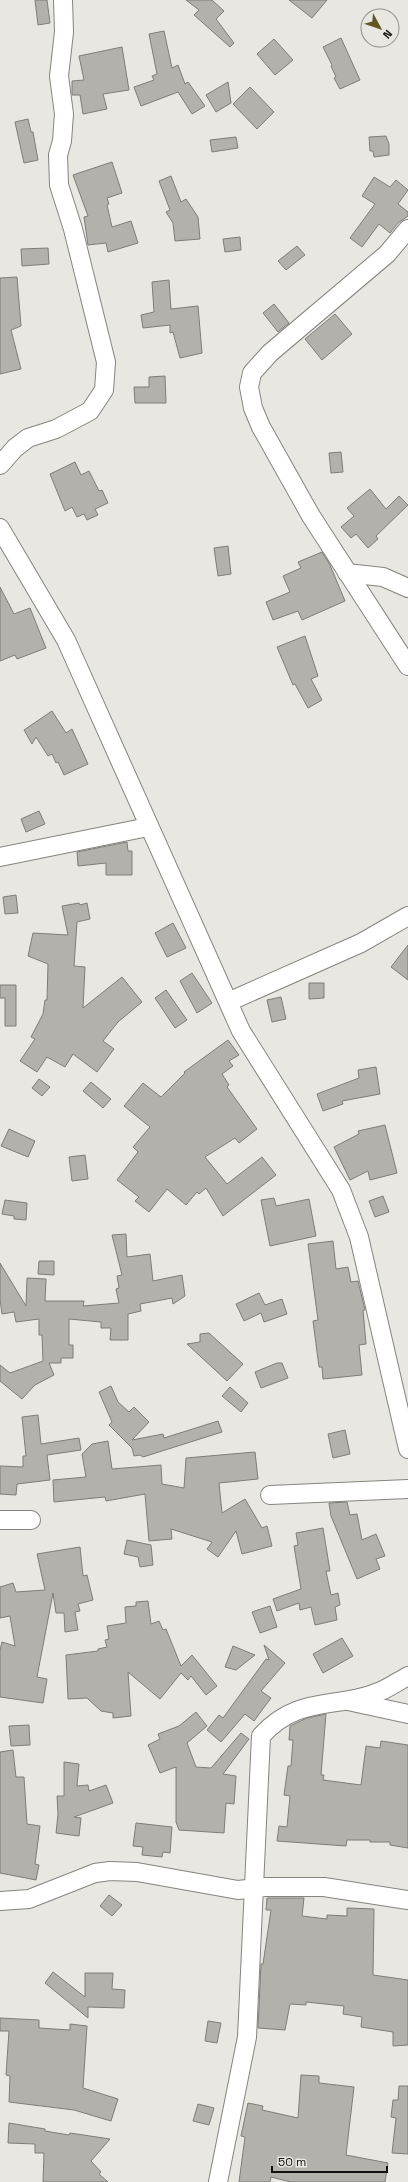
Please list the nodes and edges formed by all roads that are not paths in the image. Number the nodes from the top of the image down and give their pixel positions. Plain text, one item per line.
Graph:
1 (63, 0) edge
2 (408, 229) edge
3 (0, 465) edge
4 (0, 528) edge
5 (347, 573) junction
6 (408, 588) edge
7 (408, 666) edge
8 (148, 827) junction
9 (0, 857) edge
10 (408, 916) edge
11 (228, 1002) junction
12 (408, 1449) edge
13 (408, 1489) edge
14 (270, 1495) dead end
15 (0, 1520) edge
16 (31, 1520) dead end
17 (408, 1676) edge
18 (341, 1700) junction
19 (408, 1714) edge
20 (255, 1889) junction
21 (408, 1900) edge
22 (0, 1901) edge
23 (218, 2182) edge

1 - 3 street
2 - 5 street
4 - 8 street
5 - 6 street
5 - 7 street
8 - 9 street
8 - 11 street
10 - 11 street
11 - 12 street
13 - 14 street
15 - 16 street
17 - 18 street
18 - 19 street
18 - 20 street
20 - 21 street
20 - 22 street
20 - 23 street

